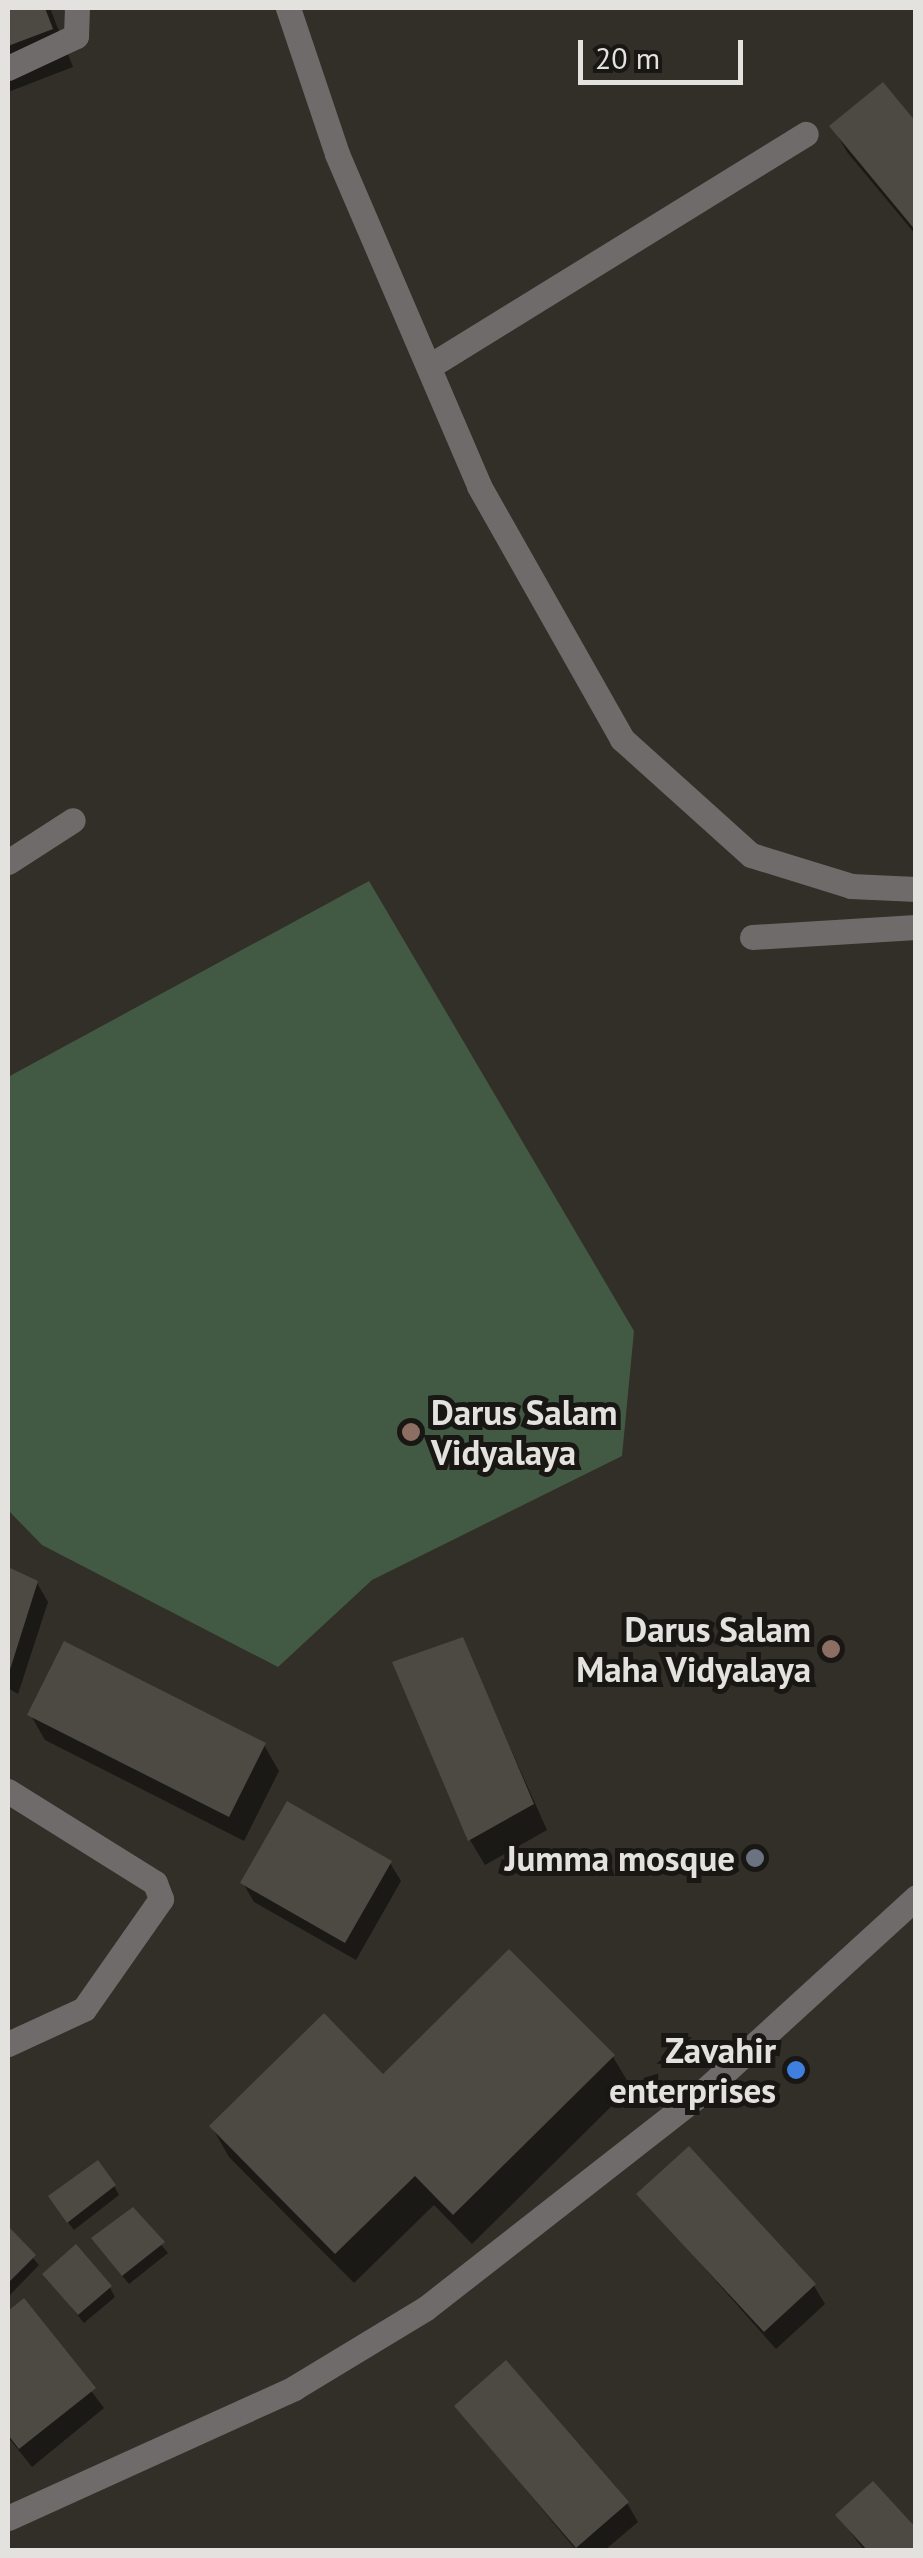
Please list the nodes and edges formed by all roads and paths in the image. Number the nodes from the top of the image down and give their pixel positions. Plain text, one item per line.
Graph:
1 (77, 8) edge
2 (288, 8) edge
3 (8, 68) edge
4 (806, 134) dead end
5 (433, 364) junction
6 (73, 820) dead end
7 (8, 862) edge
8 (916, 889) edge
9 (916, 927) edge
10 (752, 937) dead end
11 (8, 1791) edge
12 (916, 1897) edge
13 (8, 2044) edge
14 (8, 2518) edge

1 - 3 street
2 - 5 street
4 - 5 street
5 - 8 street
6 - 7 street
9 - 10 street
11 - 13 street
12 - 14 street

